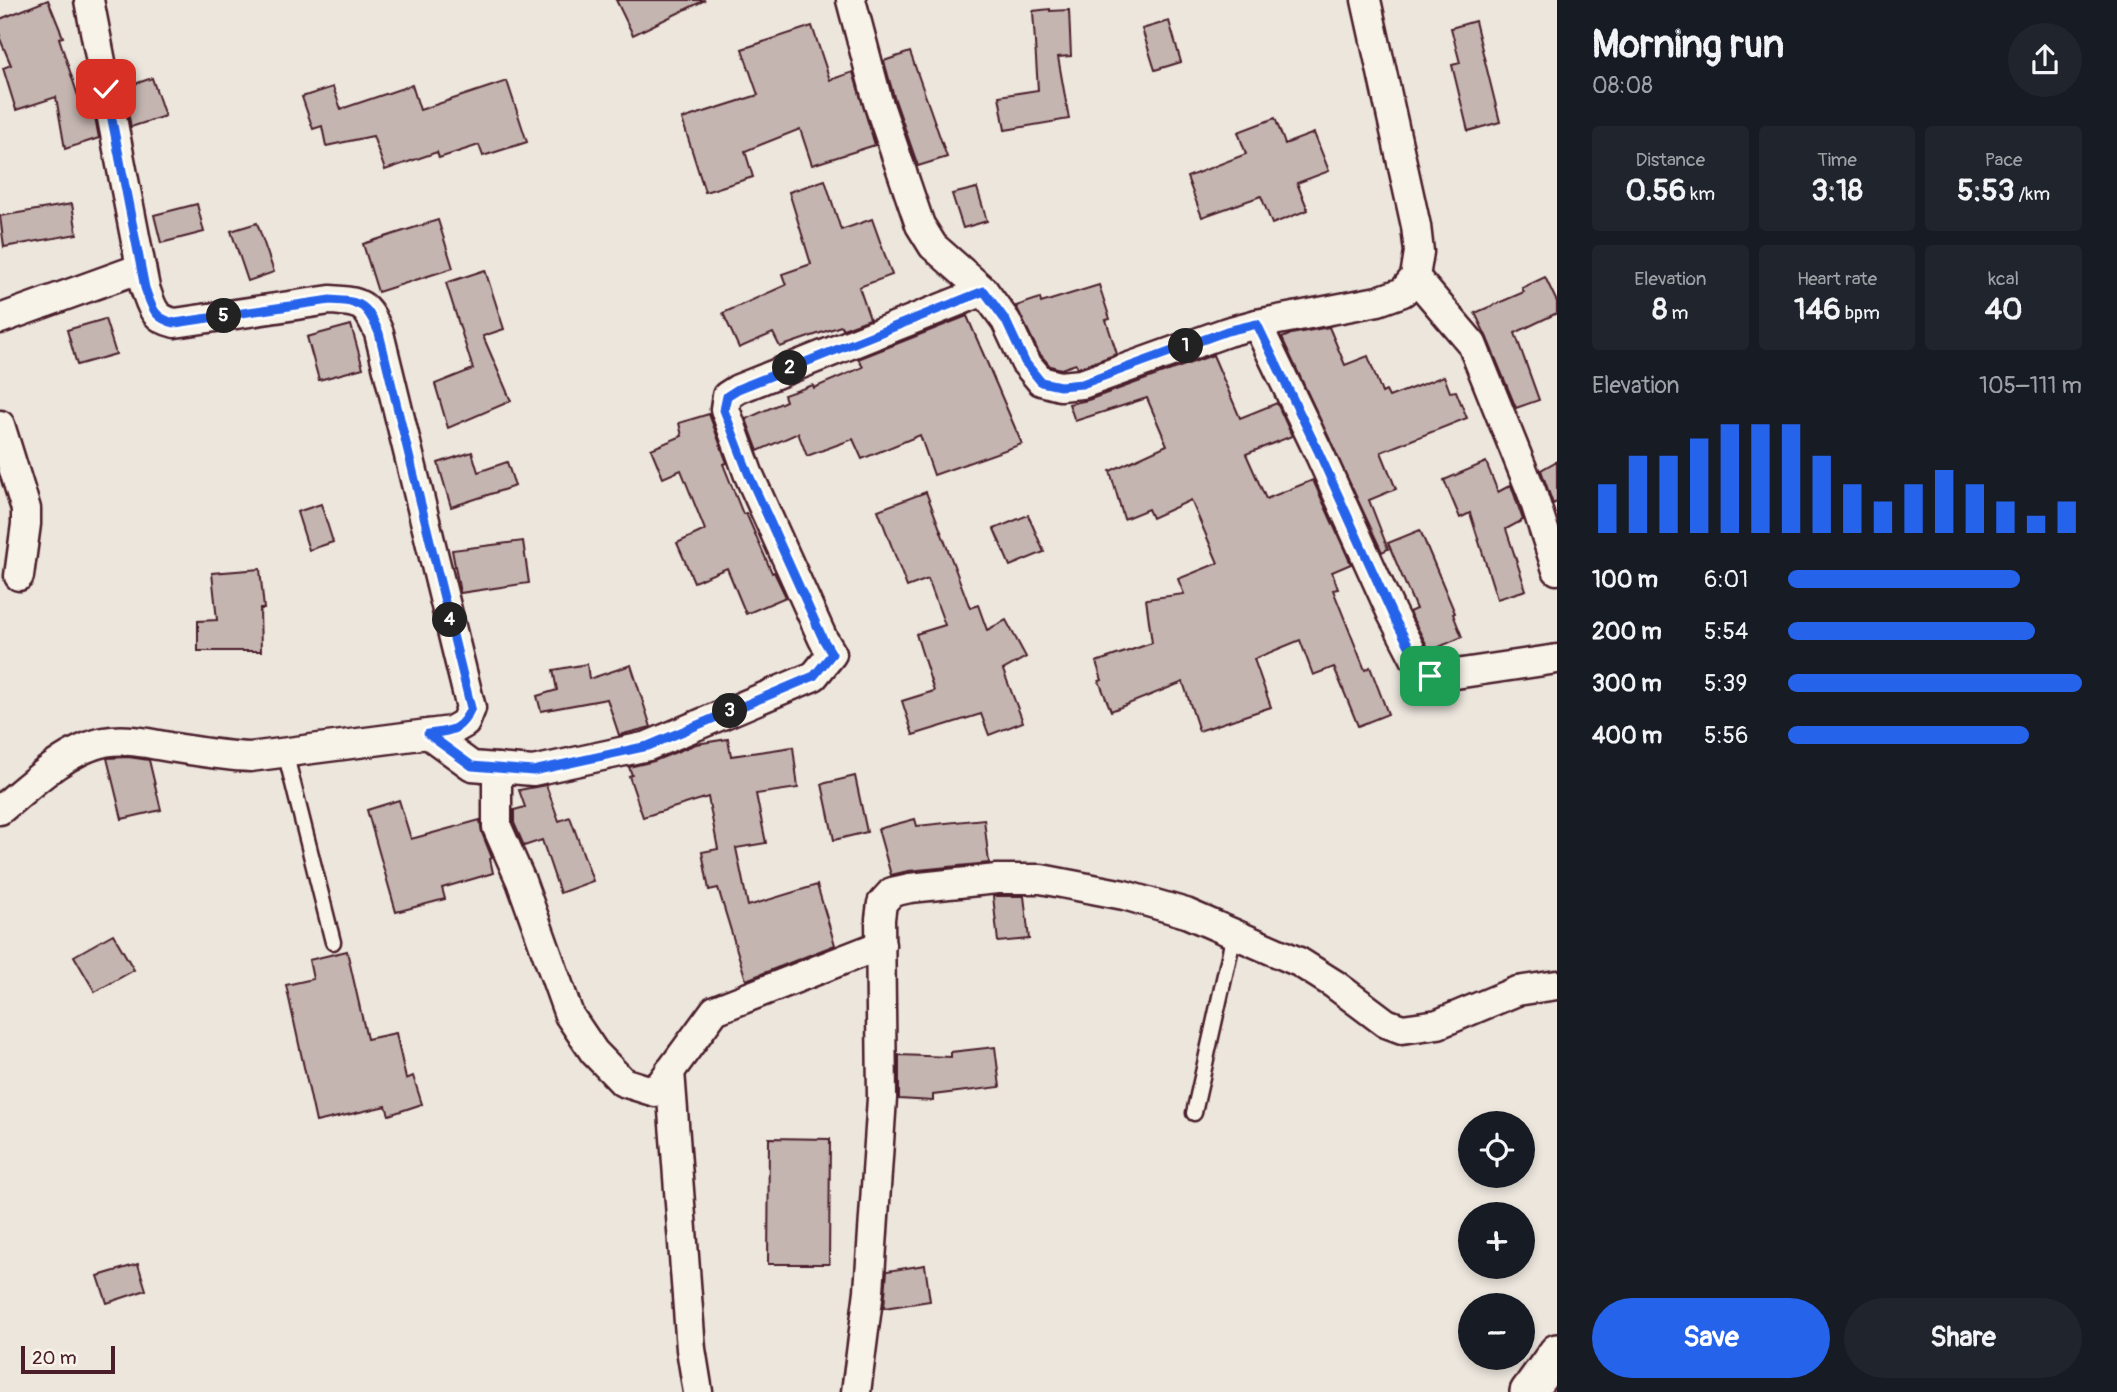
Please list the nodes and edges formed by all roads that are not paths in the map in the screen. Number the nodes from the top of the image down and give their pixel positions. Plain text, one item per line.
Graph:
1 (89, 0) edge
2 (851, 0) edge
3 (1366, 0) edge
4 (141, 268) junction
5 (1415, 277) junction
6 (984, 291) junction
7 (0, 319) edge
8 (1257, 324) junction
9 (0, 425) edge
10 (1557, 570) edge
11 (19, 576) dead end
12 (1557, 659) edge
13 (428, 734) junction
14 (285, 752) junction
15 (496, 768) junction
16 (0, 810) edge
17 (1234, 934) junction
18 (333, 942) dead end
19 (881, 945) junction
20 (1557, 985) edge
21 (670, 1071) junction
22 (1194, 1113) dead end
23 (1557, 1352) edge
24 (698, 1392) edge
25 (856, 1392) edge
26 (1528, 1392) edge

1 - 4 street
2 - 6 street
3 - 5 street
4 - 7 street
4 - 13 street
5 - 8 street
5 - 10 street
6 - 8 street
6 - 15 street
8 - 12 street
9 - 11 street
13 - 14 street
13 - 15 street
14 - 16 street
14 - 18 lane
15 - 21 street
17 - 19 street
17 - 20 street
17 - 22 lane
19 - 21 street
19 - 25 street
21 - 24 street
23 - 26 street

